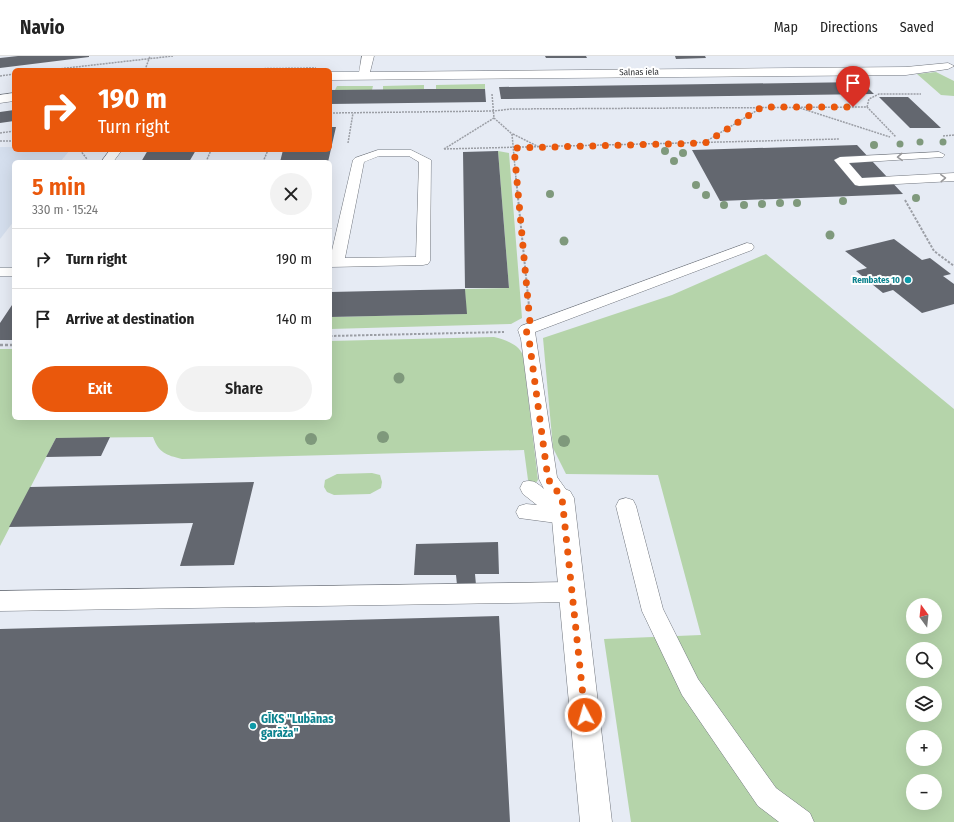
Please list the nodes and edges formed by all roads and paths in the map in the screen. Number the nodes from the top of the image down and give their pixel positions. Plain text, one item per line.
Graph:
1 (173, 56) edge
2 (368, 56) edge
3 (929, 56) edge
4 (150, 57) edge
5 (951, 67) edge
6 (65, 68) edge
7 (147, 68) edge
8 (12, 74) edge
9 (0, 76) edge
10 (332, 76) edge
11 (364, 76) junction
12 (492, 90) dead end
13 (921, 94) dead end
14 (12, 97) edge
15 (0, 99) edge
16 (762, 107) junction
17 (797, 107) junction
18 (867, 107) junction
19 (494, 111) junction
20 (353, 112) junction
21 (332, 113) edge
22 (494, 118) junction
23 (12, 131) edge
24 (0, 133) edge
25 (512, 134) junction
26 (954, 135) edge
27 (940, 136) dead end
28 (903, 137) dead end
29 (883, 138) dead end
30 (891, 138) junction
31 (896, 138) junction
32 (845, 139) dead end
33 (12, 141) edge
34 (0, 142) edge
35 (705, 143) junction
36 (539, 147) junction
37 (514, 148) junction
38 (444, 149) junction
39 (939, 155) dead end
40 (359, 160) junction
41 (425, 160) junction
42 (879, 169) dead end
43 (953, 172) edge
44 (905, 200) dead end
45 (747, 247) dead end
46 (333, 263) edge
47 (954, 266) edge
48 (0, 272) edge
49 (12, 272) edge
50 (526, 330) junction
51 (332, 336) edge
52 (0, 345) edge
53 (12, 345) edge
54 (530, 488) dead end
55 (626, 506) dead end
56 (563, 507) junction
57 (526, 512) dead end
58 (573, 592) junction
59 (0, 602) edge
60 (596, 822) edge
61 (800, 822) edge

1 - 4 path
2 - 11 street
3 - 5 street
4 - 6 path
4 - 7 path
5 - 11 street, Salnas iela
8 - 9 path
10 - 11 street, Salnas iela
12 - 19 path
13 - 18 path
14 - 15 street
16 - 17 path
16 - 19 path
16 - 35 path
17 - 18 path
17 - 30 path
18 - 31 path
19 - 20 path
19 - 22 path
20 - 21 path
20 - 40 path
22 - 25 path
22 - 38 path
23 - 24 path
25 - 36 path
25 - 37 path
26 - 27 path
28 - 31 path
29 - 30 path
30 - 31 path
32 - 35 path
33 - 34 path
35 - 36 path
36 - 37 path
37 - 38 path
37 - 50 path
38 - 41 path
39 -> 43 lane
40 - 41 lane
40 - 46 lane
41 - 46 lane
42 - 43 lane
44 - 47 path
45 - 50 lane
48 - 49 lane
50 - 51 path
50 - 56 lane
52 - 53 path
54 - 56 lane
55 - 61 lane
56 - 57 lane
56 - 58 street
58 - 59 lane
58 - 60 street

